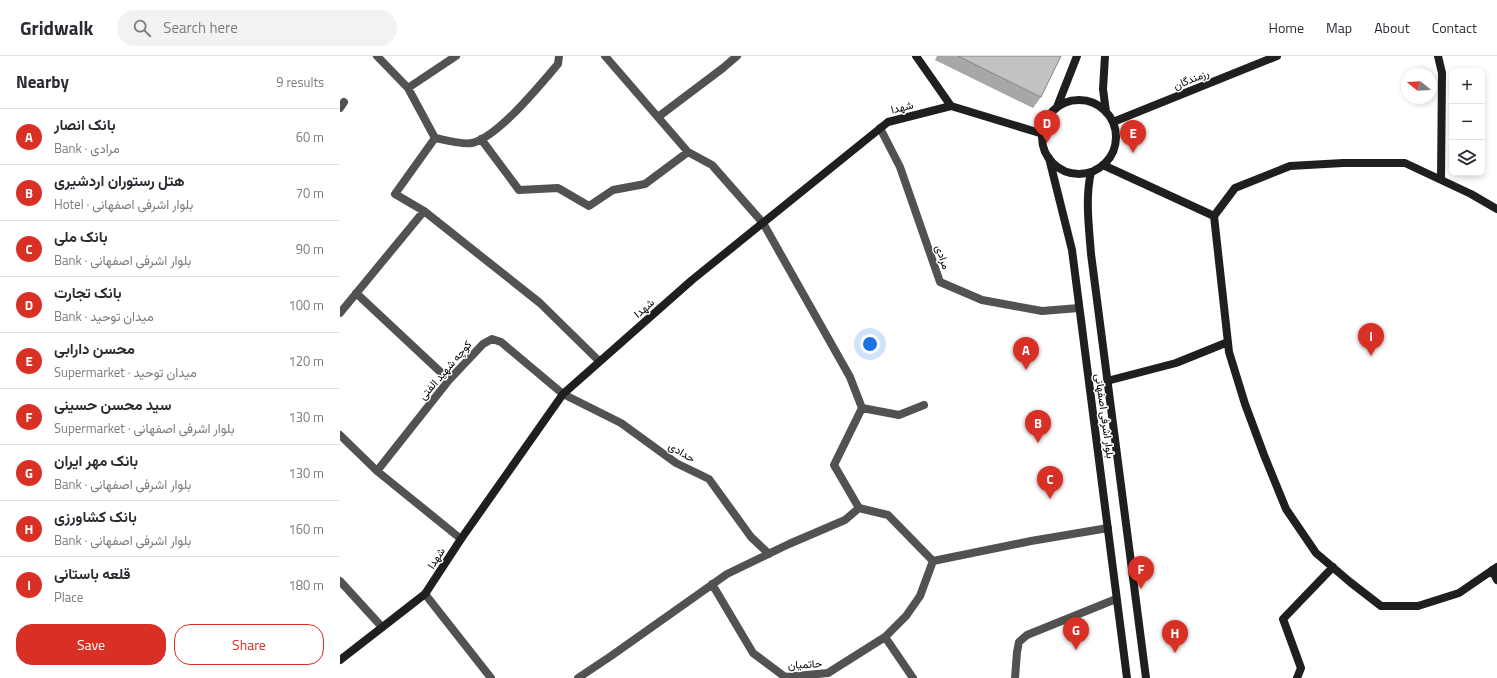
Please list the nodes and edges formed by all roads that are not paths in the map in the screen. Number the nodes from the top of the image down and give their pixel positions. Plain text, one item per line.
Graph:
1 (377, 56) edge
2 (456, 56) edge
3 (559, 56) edge
4 (605, 56) edge
5 (737, 56) edge
6 (916, 56) edge
7 (1077, 56) edge
8 (1105, 56) edge
9 (1277, 56) edge
10 (1438, 56) edge
11 (408, 88) junction
12 (951, 106) junction
13 (1056, 108) junction
14 (1106, 112) junction
15 (658, 117) junction
16 (1113, 122) junction
17 (880, 128) junction
18 (1043, 134) junction
19 (435, 138) junction
20 (481, 140) junction
21 (688, 152) junction
22 (1049, 158) junction
23 (1103, 165) junction
24 (1091, 172) junction
25 (1441, 179) junction
26 (1497, 210) edge
27 (424, 211) junction
28 (1214, 216) junction
29 (763, 223) junction
30 (356, 293) junction
31 (1079, 308) junction
32 (340, 313) edge
33 (1228, 342) junction
34 (600, 361) junction
35 (449, 380) junction
36 (1107, 381) junction
37 (563, 394) junction
38 (924, 405) dead end
39 (862, 408) junction
40 (340, 435) edge
41 (377, 471) junction
42 (859, 508) junction
43 (1108, 528) junction
44 (461, 539) junction
45 (769, 554) junction
46 (933, 561) junction
47 (1333, 567) junction
48 (1495, 569) edge
49 (1497, 580) edge
50 (340, 581) edge
51 (712, 584) junction
52 (425, 594) junction
53 (1116, 599) junction
54 (382, 627) junction
55 (885, 637) junction
56 (340, 660) edge
57 (785, 677) edge
58 (491, 678) edge
59 (578, 678) edge
60 (913, 678) edge
61 (1015, 678) edge
62 (1127, 678) edge
63 (1146, 678) edge
64 (1297, 678) edge

1 - 11 street
2 - 11 street
3 - 20 street
4 - 15 street
5 - 15 street
6 - 12 street
7 - 13 street
8 - 14 street
9 - 16 street, رزمندگان
10 - 25 street
11 - 19 street
12 - 17 street, شهدا
12 - 18 street
13 - 14 street
13 - 18 street
14 - 16 street
15 - 21 street
16 - 23 street
17 - 29 street, شهدا
17 - 31 street, مرادی
18 - 22 street
19 - 20 street
19 - 27 street
20 - 21 street
21 - 29 street
22 - 24 street
22 - 31 street, بلوار اشرفی اصفهانی
23 - 24 street
23 - 28 street
24 - 36 street, بلوار اشرفی اصفهانی
25 - 26 street
25 - 28 street
27 - 30 street
27 - 34 street
28 - 33 street
29 - 34 street, شهدا
29 - 39 street
30 - 32 street
30 - 35 street
31 - 43 street, بلوار اشرفی اصفهانی
33 - 36 street
33 - 47 street
34 - 37 street, شهدا
35 - 37 street, کوچه شهید الفتی
35 - 41 street, کوچه شهید الفتی
36 - 63 street, بلوار اشرفی اصفهانی
37 - 44 street, شهدا
37 - 45 street, حدادی
38 - 39 street
39 - 42 street
40 - 41 street
41 - 44 street
42 - 45 street
42 - 46 street
43 - 46 street
43 - 53 street, بلوار اشرفی اصفهانی
44 - 52 street, شهدا
45 - 51 street
46 - 55 street, حاتمیان
47 - 48 street
47 - 64 street
48 - 49 street
50 - 54 street
51 - 57 street, حاتمیان
51 - 59 street
52 - 54 street, شهدا
52 - 58 street
53 - 61 street
53 - 62 street, بلوار اشرفی اصفهانی
54 - 56 street, شهدا
55 - 57 street, حاتمیان
55 - 60 street

